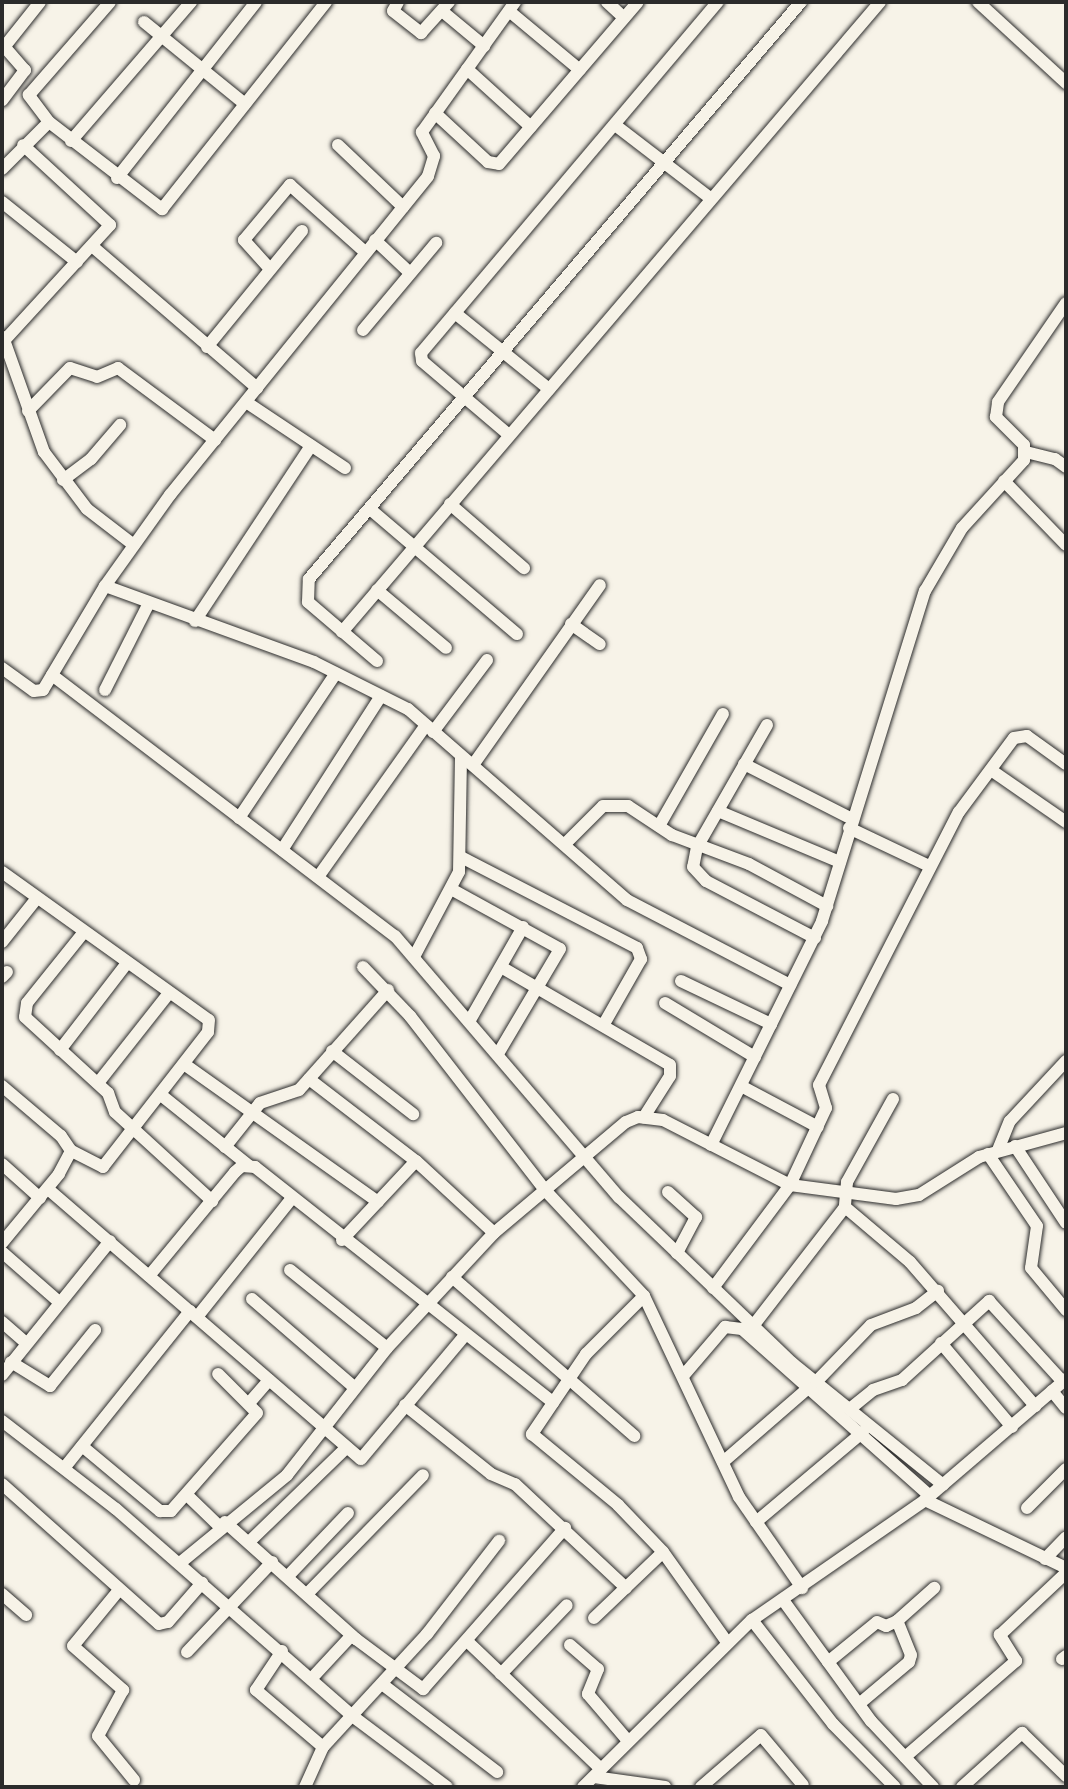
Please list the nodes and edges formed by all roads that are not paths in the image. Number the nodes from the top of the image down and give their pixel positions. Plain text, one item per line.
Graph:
1 (40, 2) edge
2 (110, 2) edge
3 (191, 2) edge
4 (256, 2) edge
5 (326, 2) edge
6 (398, 2) edge
7 (607, 2) edge
8 (638, 2) edge
9 (718, 2) edge
10 (801, 2) edge
11 (880, 2) edge
12 (978, 2) edge
13 (446, 6) edge
14 (512, 6) edge
15 (624, 18) junction
16 (144, 22) dead end
17 (161, 35) junction
18 (3, 45) edge
19 (484, 46) junction
20 (467, 69) junction
21 (203, 70) junction
22 (580, 70) junction
23 (1066, 83) edge
24 (2, 100) edge
25 (245, 104) junction
26 (435, 113) junction
27 (49, 122) junction
28 (615, 125) junction
29 (531, 127) junction
30 (71, 141) junction
31 (23, 145) junction
32 (338, 145) dead end
33 (666, 163) junction
34 (2, 169) edge
35 (117, 178) junction
36 (710, 198) junction
37 (2, 202) edge
38 (403, 207) junction
39 (302, 231) dead end
40 (375, 240) junction
41 (436, 243) dead end
42 (92, 246) junction
43 (365, 252) junction
44 (77, 262) junction
45 (270, 269) junction
46 (410, 273) junction
47 (1066, 303) edge
48 (455, 313) junction
49 (363, 330) dead end
50 (3, 340) edge
51 (207, 347) junction
52 (504, 353) junction
53 (257, 388) junction
54 (549, 389) junction
55 (466, 398) junction
56 (246, 402) junction
57 (28, 411) junction
58 (120, 425) dead end
59 (509, 435) junction
60 (215, 440) junction
61 (311, 446) junction
62 (1026, 452) junction
63 (1066, 467) edge
64 (345, 468) dead end
65 (63, 480) junction
66 (1004, 481) junction
67 (450, 504) junction
68 (370, 509) junction
69 (134, 545) junction
70 (1066, 545) edge
71 (414, 547) junction
72 (524, 568) dead end
73 (600, 585) dead end
74 (105, 586) junction
75 (377, 590) junction
76 (148, 605) junction
77 (195, 621) junction
78 (571, 624) junction
79 (342, 632) junction
80 (517, 634) dead end
81 (600, 644) dead end
82 (446, 648) dead end
83 (487, 660) dead end
84 (377, 661) dead end
85 (2, 668) edge
86 (336, 673) junction
87 (48, 683) junction
88 (105, 690) dead end
89 (381, 696) junction
90 (723, 714) dead end
91 (767, 725) dead end
92 (429, 728) junction
93 (467, 762) junction
94 (1066, 763) edge
95 (744, 764) junction
96 (991, 770) junction
97 (718, 811) junction
98 (239, 818) junction
99 (1066, 822) edge
100 (851, 823) junction
101 (659, 826) junction
102 (566, 843) junction
103 (697, 847) junction
104 (282, 850) junction
105 (461, 857) junction
106 (840, 862) junction
107 (929, 866) junction
108 (2, 872) edge
109 (318, 877) junction
110 (451, 889) junction
111 (37, 898) junction
112 (827, 906) junction
113 (523, 927) junction
114 (84, 932) junction
115 (815, 938) junction
116 (2, 942) edge
117 (415, 955) junction
118 (127, 963) junction
119 (363, 967) dead end
120 (501, 967) junction
121 (681, 981) dead end
122 (790, 985) junction
123 (541, 987) junction
124 (388, 990) junction
125 (169, 993) junction
126 (665, 1003) dead end
127 (470, 1020) junction
128 (605, 1022) junction
129 (771, 1024) junction
130 (60, 1050) junction
131 (332, 1051) junction
132 (498, 1054) junction
133 (755, 1057) junction
134 (1066, 1061) edge
135 (184, 1064) junction
136 (309, 1079) junction
137 (98, 1083) junction
138 (2, 1086) edge
139 (741, 1086) junction
140 (161, 1095) junction
141 (893, 1099) dead end
142 (250, 1111) junction
143 (413, 1114) dead end
144 (644, 1117) junction
145 (818, 1127) junction
146 (135, 1131) junction
147 (1066, 1133) edge
148 (711, 1145) junction
149 (1015, 1146) junction
150 (225, 1147) junction
151 (71, 1151) junction
152 (993, 1152) junction
153 (580, 1158) junction
154 (416, 1161) junction
155 (2, 1164) edge
156 (248, 1165) junction
157 (790, 1185) junction
158 (544, 1189) junction
159 (668, 1192) dead end
160 (44, 1193) junction
161 (292, 1198) junction
162 (212, 1201) junction
163 (844, 1201) junction
164 (378, 1202) junction
165 (1066, 1223) edge
166 (494, 1233) junction
167 (342, 1240) junction
168 (110, 1241) junction
169 (2, 1243) edge
170 (2, 1252) edge
171 (677, 1253) junction
172 (290, 1270) dead end
173 (149, 1276) junction
174 (452, 1277) junction
175 (713, 1288) junction
176 (938, 1291) junction
177 (644, 1296) junction
178 (252, 1299) dead end
179 (58, 1301) junction
180 (430, 1302) junction
181 (1066, 1310) edge
182 (194, 1314) junction
183 (964, 1320) junction
184 (2, 1322) edge
185 (753, 1326) junction
186 (95, 1330) dead end
187 (466, 1334) junction
188 (25, 1342) junction
189 (941, 1343) junction
190 (387, 1348) junction
191 (11, 1362) junction
192 (218, 1374) dead end
193 (2, 1375) edge
194 (683, 1376) junction
195 (567, 1378) junction
196 (269, 1380) junction
197 (1064, 1380) edge
198 (811, 1385) junction
199 (355, 1388) junction
200 (1052, 1391) junction
201 (250, 1402) junction
202 (553, 1402) junction
203 (405, 1405) junction
204 (1035, 1406) junction
205 (851, 1408) junction
206 (1066, 1408) edge
207 (2, 1421) edge
208 (325, 1427) junction
209 (1012, 1427) junction
210 (863, 1432) junction
211 (634, 1436) dead end
212 (82, 1446) junction
213 (347, 1447) junction
214 (723, 1462) junction
215 (65, 1467) junction
216 (1066, 1469) edge
217 (423, 1475) dead end
218 (2, 1484) edge
219 (934, 1493) junction
220 (187, 1495) junction
221 (1027, 1508) dead end
222 (348, 1513) dead end
223 (756, 1522) junction
224 (222, 1524) junction
225 (565, 1528) junction
226 (1066, 1537) edge
227 (499, 1541) dead end
228 (249, 1542) junction
229 (663, 1552) junction
230 (1045, 1559) junction
231 (272, 1562) junction
232 (180, 1563) junction
233 (1066, 1570) edge
234 (288, 1576) junction
235 (202, 1583) junction
236 (626, 1588) junction
237 (802, 1588) junction
238 (934, 1588) dead end
239 (119, 1590) junction
240 (2, 1594) edge
241 (307, 1594) junction
242 (783, 1600) junction
243 (567, 1605) dead end
244 (230, 1607) junction
245 (26, 1615) dead end
246 (594, 1618) dead end
247 (752, 1620) junction
248 (897, 1621) junction
249 (351, 1636) junction
250 (467, 1641) junction
251 (727, 1642) junction
252 (570, 1645) dead end
253 (282, 1651) junction
254 (187, 1652) dead end
255 (828, 1662) junction
256 (395, 1669) junction
257 (501, 1674) junction
258 (312, 1678) junction
259 (382, 1684) junction
260 (859, 1704) junction
261 (351, 1715) junction
262 (628, 1741) junction
263 (323, 1747) junction
264 (905, 1757) junction
265 (497, 1772) dead end
266 (597, 1773) junction
267 (1066, 1776) edge
268 (134, 1780) dead end
269 (803, 1785) dead end
270 (305, 1787) edge
271 (447, 1787) edge
272 (583, 1787) edge
273 (665, 1787) edge
274 (701, 1787) edge
275 (895, 1787) edge
276 (933, 1787) edge
277 (962, 1787) edge

1 - 18 street
2 - 27 street
3 - 17 street
4 - 21 street
5 - 25 street
6 - 13 street
7 - 15 street
8 - 15 street
9 - 28 street
10 - 33 street
11 - 36 street
12 - 23 street
13 - 19 street
14 - 19 street
14 - 22 street
15 - 22 street
16 - 17 street
17 - 21 street
17 - 30 street
18 - 24 street
19 - 20 street
20 - 26 street
20 - 29 street
21 - 25 street
21 - 35 street
22 - 29 street
25 - 35 street
26 - 29 street
26 - 38 street
27 - 30 street
27 - 31 street
28 - 33 street
28 - 48 street
30 - 35 street
31 - 34 street
31 - 42 street
32 - 38 street
33 - 36 street
33 - 52 street
36 - 54 street
37 - 44 street
38 - 40 street
39 - 45 street
40 - 43 street
40 - 46 street
41 - 46 street
42 - 44 street
42 - 51 street
43 - 45 street
43 - 53 street
44 - 50 street
45 - 51 street
46 - 49 street
47 - 62 street
48 - 52 street
48 - 55 street
50 - 57 street
51 - 53 street
52 - 54 street
52 - 55 street
53 - 56 street
54 - 59 street
55 - 59 street
55 - 68 street
56 - 60 street
56 - 61 street
57 - 60 street
57 - 65 street
58 - 65 street
59 - 67 street
60 - 69 street
61 - 64 street
61 - 77 street
62 - 63 street
62 - 66 street
65 - 69 street
66 - 70 street
66 - 100 street
67 - 71 street
67 - 72 street
68 - 71 street
68 - 79 street
69 - 74 street
71 - 75 street
71 - 80 street
73 - 78 street
74 - 76 street
74 - 87 street
75 - 79 street
75 - 82 street
76 - 77 street
76 - 88 street
77 - 86 street
78 - 81 street
78 - 93 street
79 - 84 street
83 - 92 street
85 - 87 street
86 - 89 street
86 - 98 street
87 - 98 street
89 - 92 street
89 - 104 street
90 - 101 street
91 - 95 street
92 - 93 street
92 - 109 street
93 - 102 street
93 - 105 street
94 - 96 street
95 - 97 street
95 - 100 street
96 - 99 street
96 - 107 street
97 - 103 street
97 - 106 street
98 - 104 street
100 - 106 street
100 - 107 street
101 - 102 street
101 - 103 street
102 - 122 street
103 - 112 street
103 - 115 street
104 - 109 street
105 - 110 street
105 - 128 street
106 - 112 street
107 - 145 street
108 - 111 street
109 - 117 street
110 - 113 street
110 - 117 street
111 - 114 street
111 - 116 street
112 - 115 street
113 - 120 street
113 - 123 street
114 - 118 street
114 - 130 street
115 - 122 street
117 - 127 street
118 - 125 street
118 - 130 street
119 - 124 street
120 - 123 street
120 - 127 street
121 - 129 street
122 - 129 street
123 - 128 street
123 - 132 street
124 - 131 street
124 - 158 street
125 - 135 street
125 - 137 street
126 - 133 street
127 - 132 street
128 - 144 street
129 - 133 street
130 - 137 street
131 - 136 street
131 - 143 street
132 - 153 street
133 - 139 street
134 - 152 street
135 - 140 street
135 - 142 street
136 - 142 street
136 - 154 street
137 - 146 street
138 - 151 street
139 - 145 street
139 - 148 street
140 - 146 street
140 - 150 street
141 - 163 street
142 - 150 street
142 - 164 street
144 - 148 street
144 - 153 street
145 - 157 street
146 - 151 street
146 - 162 street
147 - 149 street
148 - 157 street
149 - 152 street
149 - 165 street
150 - 156 street
151 - 160 street
152 - 163 street
152 - 181 street
153 - 158 street
153 - 171 street
154 - 164 street
154 - 166 street
155 - 160 street
156 - 161 street
156 - 162 street
157 - 163 street
157 - 175 street
158 - 166 street
158 - 177 street
159 - 171 street
160 - 168 street
160 - 169 street
161 - 167 street
161 - 182 street
162 - 173 street
163 - 176 street
163 - 185 street
164 - 167 street
166 - 174 street
167 - 180 street
168 - 173 street
168 - 179 street
170 - 179 street
171 - 175 street
172 - 190 street
173 - 182 street
174 - 180 street
174 - 195 street
175 - 185 street
176 - 183 street
176 - 198 street
177 - 194 street
177 - 195 street
178 - 199 street
179 - 188 street
180 - 187 street
180 - 190 street
182 - 196 street
182 - 212 street
183 - 189 street
183 - 197 street
183 - 204 street
184 - 188 street
185 - 198 street
186 - 191 street
187 - 202 street
187 - 203 street
188 - 191 street
189 - 205 street
189 - 209 street
190 - 199 street
191 - 193 street
192 - 201 street
194 - 198 street
194 - 214 street
195 - 202 street
195 - 211 street
196 - 201 street
196 - 208 street
197 - 200 street
198 - 205 street
198 - 210 street
198 - 214 street
199 - 208 street
200 - 204 street
200 - 206 street
201 - 220 street
202 - 229 street
203 - 213 street
203 - 225 street
204 - 209 street
205 - 219 street
207 - 215 street
208 - 213 street
208 - 224 street
209 - 219 street
210 - 219 street
210 - 223 street
212 - 215 street
212 - 220 street
213 - 228 street
214 - 223 street
215 - 232 street
216 - 221 street
217 - 241 street
218 - 239 street
219 - 230 street
219 - 237 street
220 - 224 street
222 - 234 street
223 - 237 street
224 - 228 street
224 - 232 street
225 - 236 street
225 - 250 street
226 - 230 street
227 - 256 street
228 - 231 street
229 - 236 street
229 - 251 street
230 - 233 street
231 - 234 street
231 - 244 street
232 - 235 street
233 - 264 street
234 - 241 street
235 - 239 street
235 - 244 street
236 - 246 street
237 - 242 street
238 - 248 street
239 - 268 street
240 - 245 street
241 - 249 street
242 - 247 street
242 - 255 street
243 - 257 street
244 - 253 street
244 - 254 street
247 - 251 street
247 - 275 street
248 - 255 street
248 - 260 street
249 - 256 street
249 - 258 street
250 - 256 street
250 - 257 street
251 - 262 street
252 - 262 street
253 - 258 street
253 - 263 street
255 - 260 street
256 - 259 street
257 - 266 street
258 - 261 street
259 - 261 street
259 - 265 street
260 - 264 street
261 - 263 street
261 - 271 street
262 - 266 street
263 - 270 street
264 - 276 street
266 - 272 street
266 - 273 street
267 - 277 street
269 - 274 street

